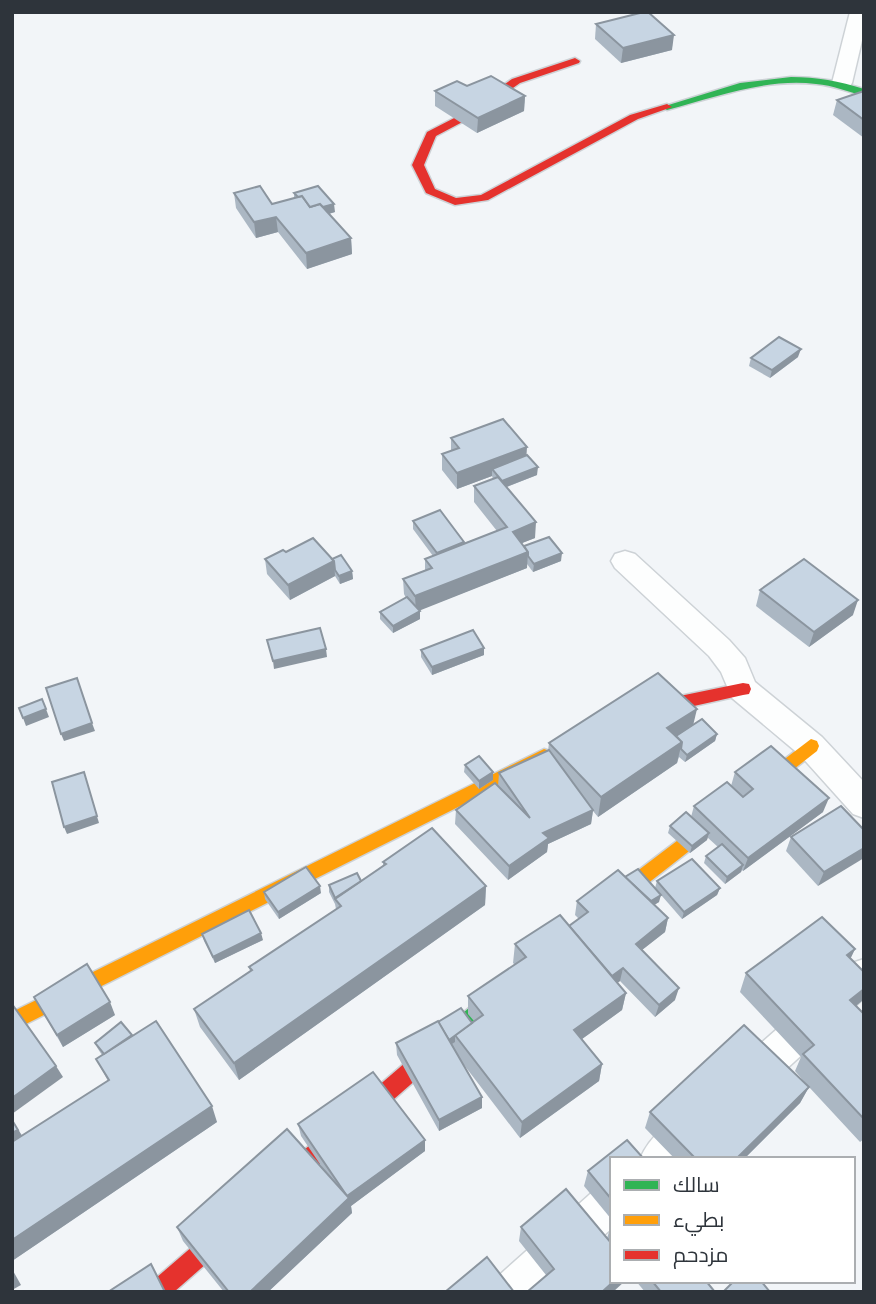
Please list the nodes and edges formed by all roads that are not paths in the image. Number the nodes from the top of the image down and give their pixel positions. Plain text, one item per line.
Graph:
1 (859, 12) edge
2 (575, 61) dead end
3 (842, 83) junction
4 (864, 93) edge
5 (625, 561) dead end
6 (743, 688) junction
7 (617, 719) edge
8 (811, 746) junction
9 (556, 750) edge
10 (864, 804) edge
11 (596, 913) edge
12 (522, 975) edge
13 (864, 975) edge
14 (12, 1022) edge
15 (661, 1157) edge
16 (610, 1203) edge
17 (156, 1292) edge
18 (510, 1292) edge

1 - 3 street
2 - 3 street
3 - 4 street
5 - 6 street
6 - 7 street
6 - 8 street
8 - 10 street
8 - 11 street
9 - 14 street
12 - 17 street
13 - 15 street
16 - 18 street

